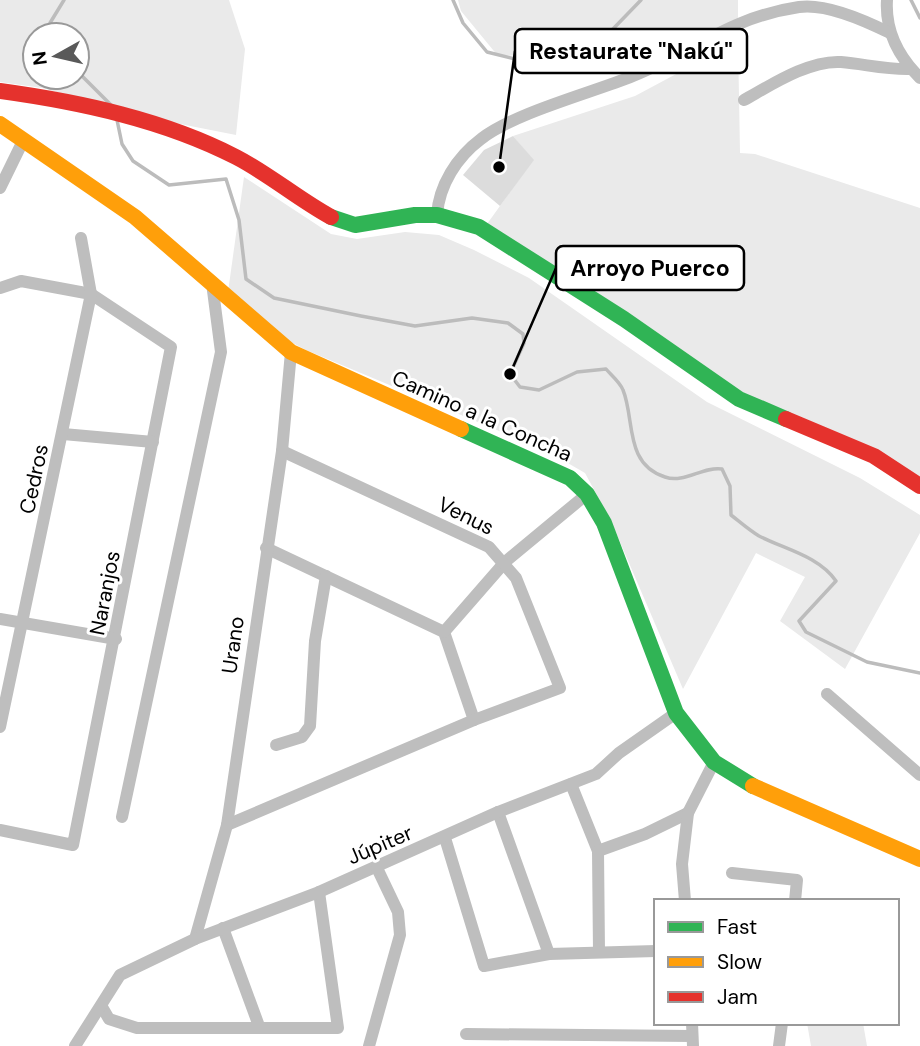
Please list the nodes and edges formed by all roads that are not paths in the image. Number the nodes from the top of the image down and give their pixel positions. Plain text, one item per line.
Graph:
1 (887, 0) edge
2 (890, 33) junction
3 (916, 73) edge
4 (0, 91) edge
5 (744, 100) dead end
6 (0, 124) edge
7 (23, 141) junction
8 (0, 188) edge
9 (437, 215) junction
10 (81, 238) dead end
11 (212, 282) junction
12 (0, 288) edge
13 (91, 294) junction
14 (291, 352) junction
15 (63, 434) junction
16 (153, 442) junction
17 (282, 451) junction
18 (920, 486) edge
19 (587, 494) junction
20 (266, 548) junction
21 (505, 562) junction
22 (326, 576) junction
23 (0, 619) edge
24 (23, 624) junction
25 (444, 632) junction
26 (116, 639) junction
27 (827, 694) dead end
28 (676, 713) junction
29 (474, 720) junction
30 (0, 727) edge
31 (276, 745) dead end
32 (715, 762) junction
33 (920, 775) edge
34 (571, 783) junction
35 (498, 812) junction
36 (688, 813) junction
37 (122, 817) dead end
38 (227, 825) junction
39 (0, 830) edge
40 (445, 838) junction
41 (598, 851) junction
42 (920, 859) edge
43 (377, 868) junction
44 (732, 873) dead end
45 (319, 892) junction
46 (685, 899) edge
47 (795, 899) edge
48 (223, 928) junction
49 (195, 939) junction
50 (654, 951) edge
51 (599, 952) junction
52 (549, 954) junction
53 (102, 1007) junction
54 (782, 1025) edge
55 (260, 1026) junction
56 (466, 1034) dead end
57 (692, 1035) edge
58 (75, 1046) edge
59 (369, 1046) edge
60 (779, 1046) edge

1 - 2 street
2 - 3 street
2 - 9 street
3 - 5 street
4 - 9 street
6 - 7 street, Camino a la Concha
7 - 8 street
7 - 11 street, Camino a la Concha
9 - 18 street
10 - 13 street, Cedros
11 - 14 street, Camino a la Concha
11 - 37 street
12 - 13 street
13 - 15 street, Cedros
13 - 16 street, Naranjos
14 - 17 street, Urano
14 - 19 street, Camino a la Concha
15 - 16 street
15 - 24 street, Cedros
16 - 26 street, Naranjos
17 - 20 street, Urano
17 - 21 street, Venus
19 - 21 street
19 - 28 street, Camino a la Concha
20 - 22 street
20 - 38 street, Urano
21 - 25 street
21 - 29 street, Venus
22 - 25 street
22 - 31 street
23 - 24 street
24 - 26 street
24 - 30 street, Cedros
25 - 29 street
26 - 39 street, Naranjos
27 - 33 street
28 - 32 street, Camino a la Concha
28 - 34 street, Júpiter
29 - 38 street
32 - 36 street
32 - 42 street, Camino a la Concha
34 - 35 street, Júpiter
34 - 41 street
35 - 40 street, Júpiter
35 - 52 street
36 - 41 street
36 - 46 street
38 - 49 street, Urano
40 - 43 street, Júpiter
40 - 52 street
41 - 51 street
43 - 45 street, Júpiter
43 - 59 street
44 - 47 street
45 - 48 street, Júpiter
45 - 55 street
48 - 49 street, Júpiter
48 - 55 street
49 - 53 street, Júpiter
50 - 51 street
51 - 52 street
53 - 55 street
53 - 58 street, Júpiter
54 - 60 street
56 - 57 street

